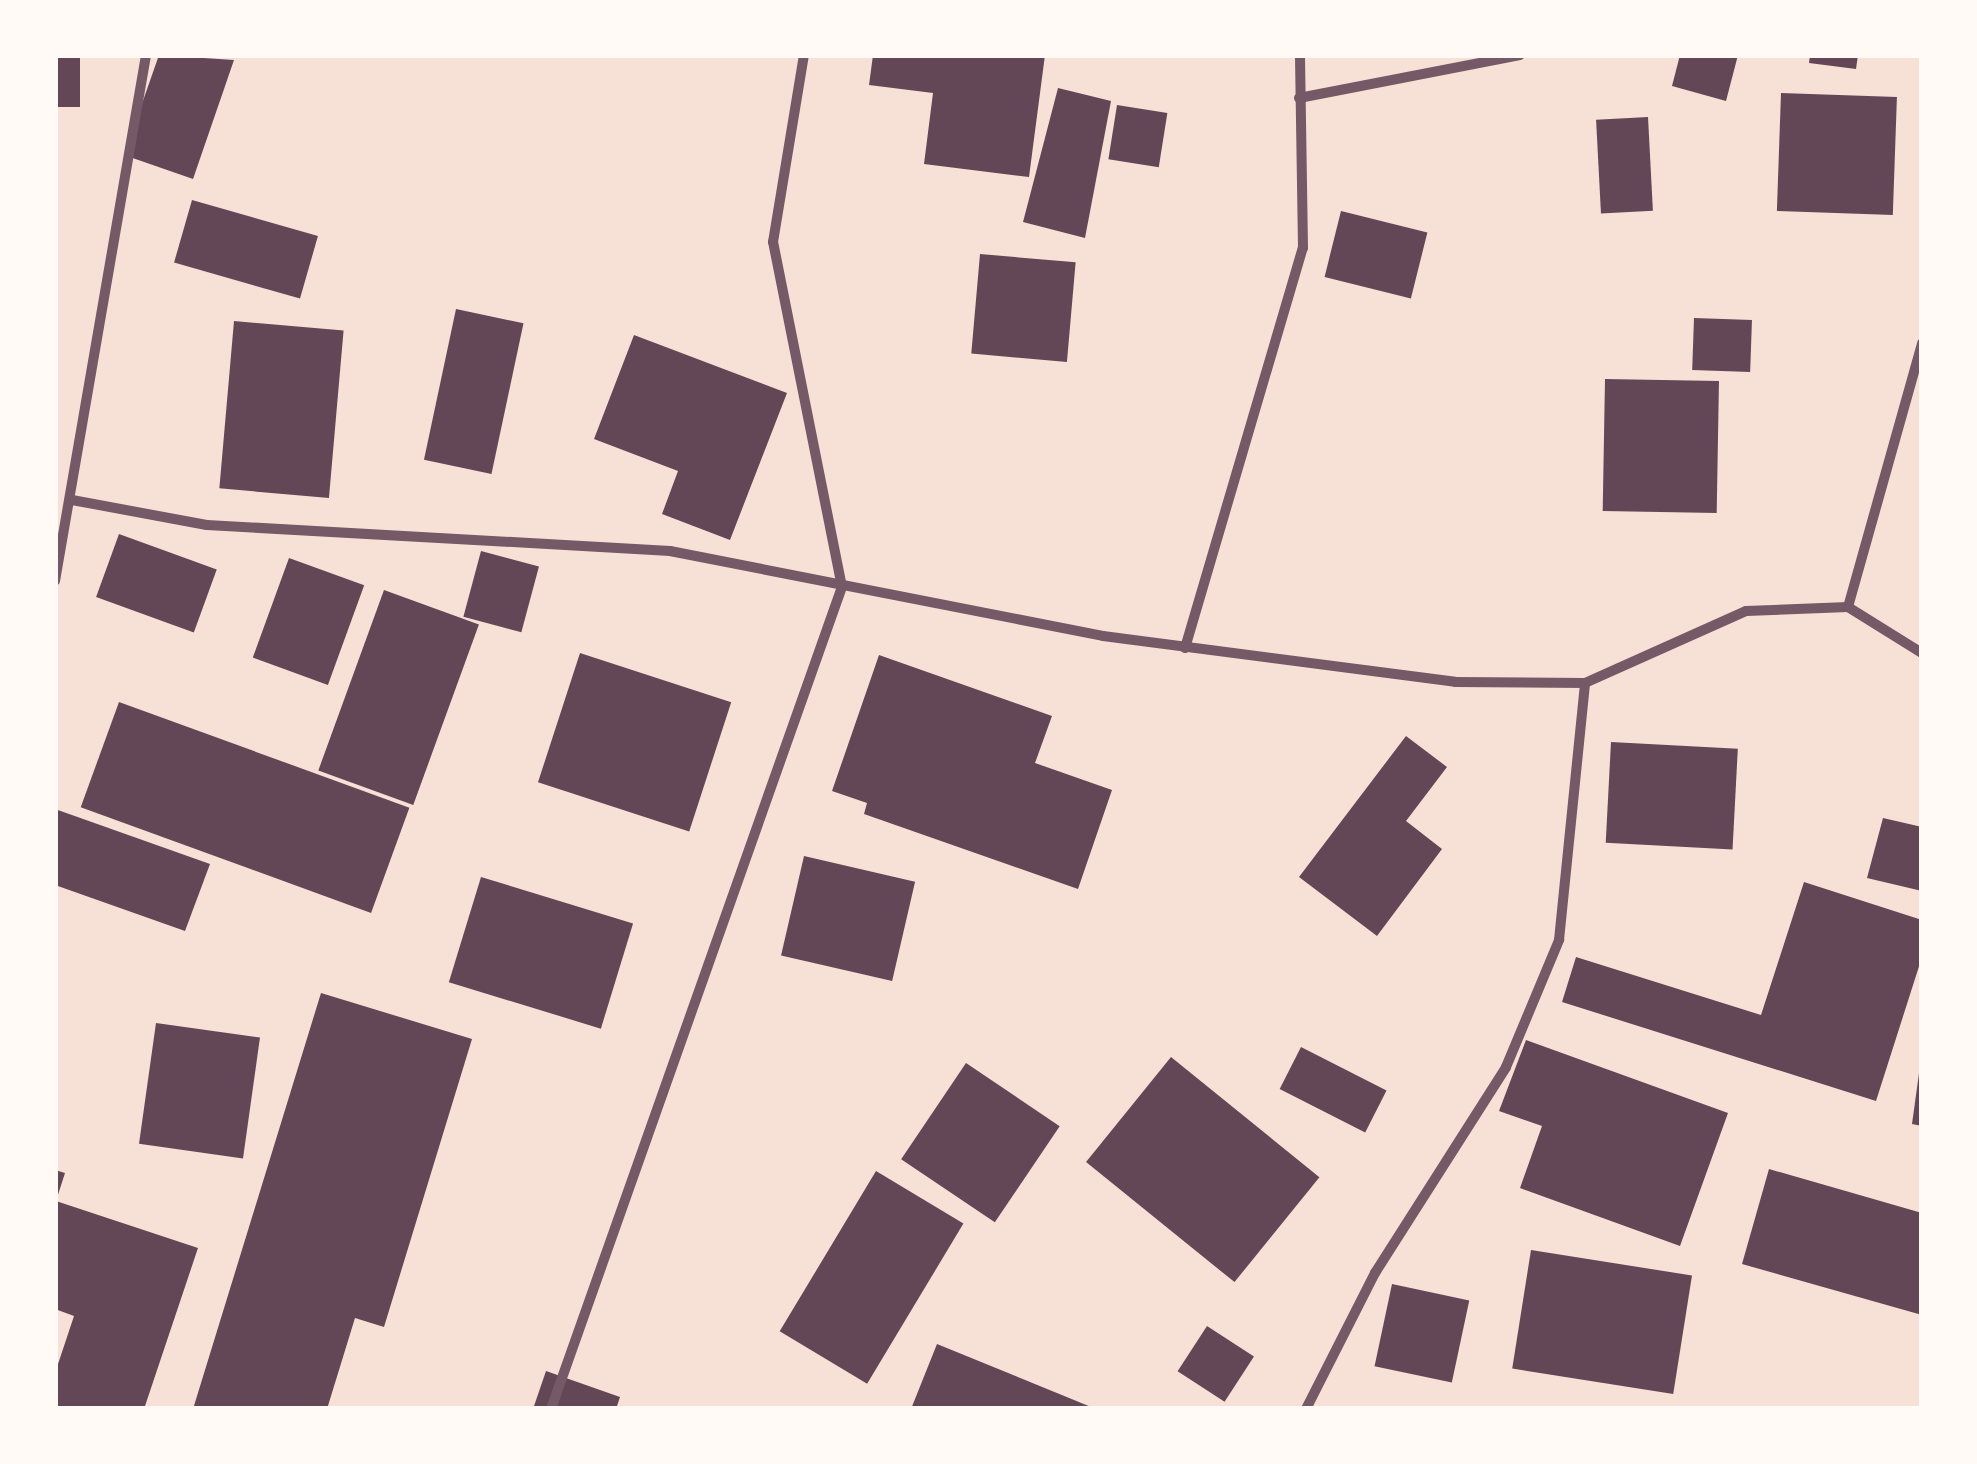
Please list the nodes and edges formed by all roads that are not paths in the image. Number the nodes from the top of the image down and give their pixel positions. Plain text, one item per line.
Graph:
1 (146, 55) edge
2 (804, 55) edge
3 (1300, 55) edge
4 (1520, 55) edge
5 (1299, 98) junction
6 (1922, 343) edge
7 (72, 500) junction
8 (55, 581) edge
9 (842, 587) junction
10 (1848, 607) junction
11 (1185, 648) junction
12 (1922, 653) edge
13 (1585, 683) junction
14 (551, 1409) edge
15 (1306, 1409) edge

1 - 7 street
2 - 9 street
3 - 5 street
4 - 5 street
5 - 11 street
6 - 10 street
7 - 8 street
7 - 9 street
9 - 11 street
9 - 14 street
10 - 12 street
10 - 13 street
11 - 13 street
13 - 15 street

